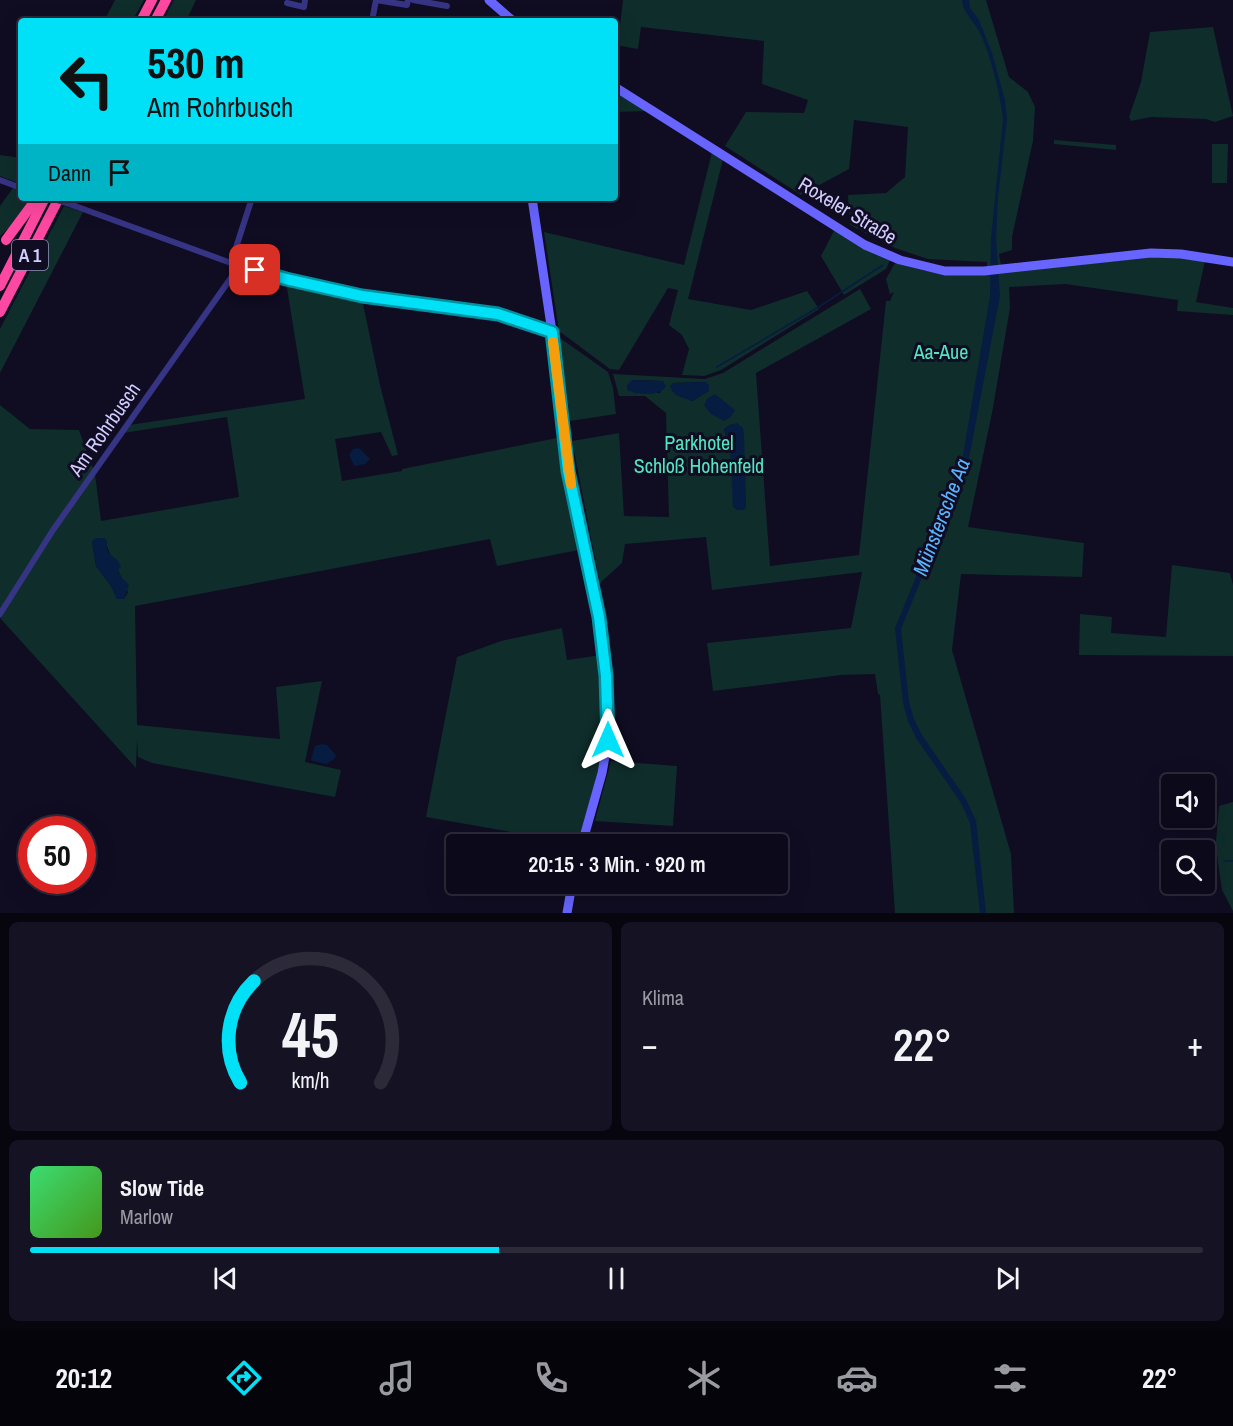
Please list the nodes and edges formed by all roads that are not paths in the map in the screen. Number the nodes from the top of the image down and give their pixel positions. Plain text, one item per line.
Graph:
1 (153, 0) edge
2 (166, 0) edge
3 (305, 0) edge
4 (408, 0) edge
5 (413, 0) edge
6 (489, 0) edge
7 (287, 3) dead end
8 (447, 6) dead end
9 (143, 18) edge
10 (157, 18) edge
11 (373, 18) edge
12 (502, 18) edge
13 (618, 89) edge
14 (0, 180) edge
15 (18, 187) edge
16 (35, 201) edge
17 (43, 201) edge
18 (57, 201) edge
19 (60, 201) edge
20 (251, 201) edge
21 (532, 201) edge
22 (6, 240) dead end
23 (231, 262) junction
24 (1233, 262) edge
25 (240, 265) junction
26 (0, 286) edge
27 (0, 312) edge
28 (552, 332) junction
29 (0, 614) edge
30 (585, 834) edge
31 (570, 894) edge
32 (567, 913) edge

1 - 9 highway
2 - 10 highway
3 - 7 street
4 - 11 street
5 - 8 street
6 - 12 main road
13 - 24 main road, Roxeler Straße
14 - 15 street
16 - 22 highway
17 - 26 highway, A 1
18 - 27 highway, A 1
19 - 23 street, bridge
20 - 23 street
21 - 28 main road
23 - 25 street
25 - 28 street
25 - 29 street, Am Rohrbusch
28 - 30 main road
31 - 32 main road

